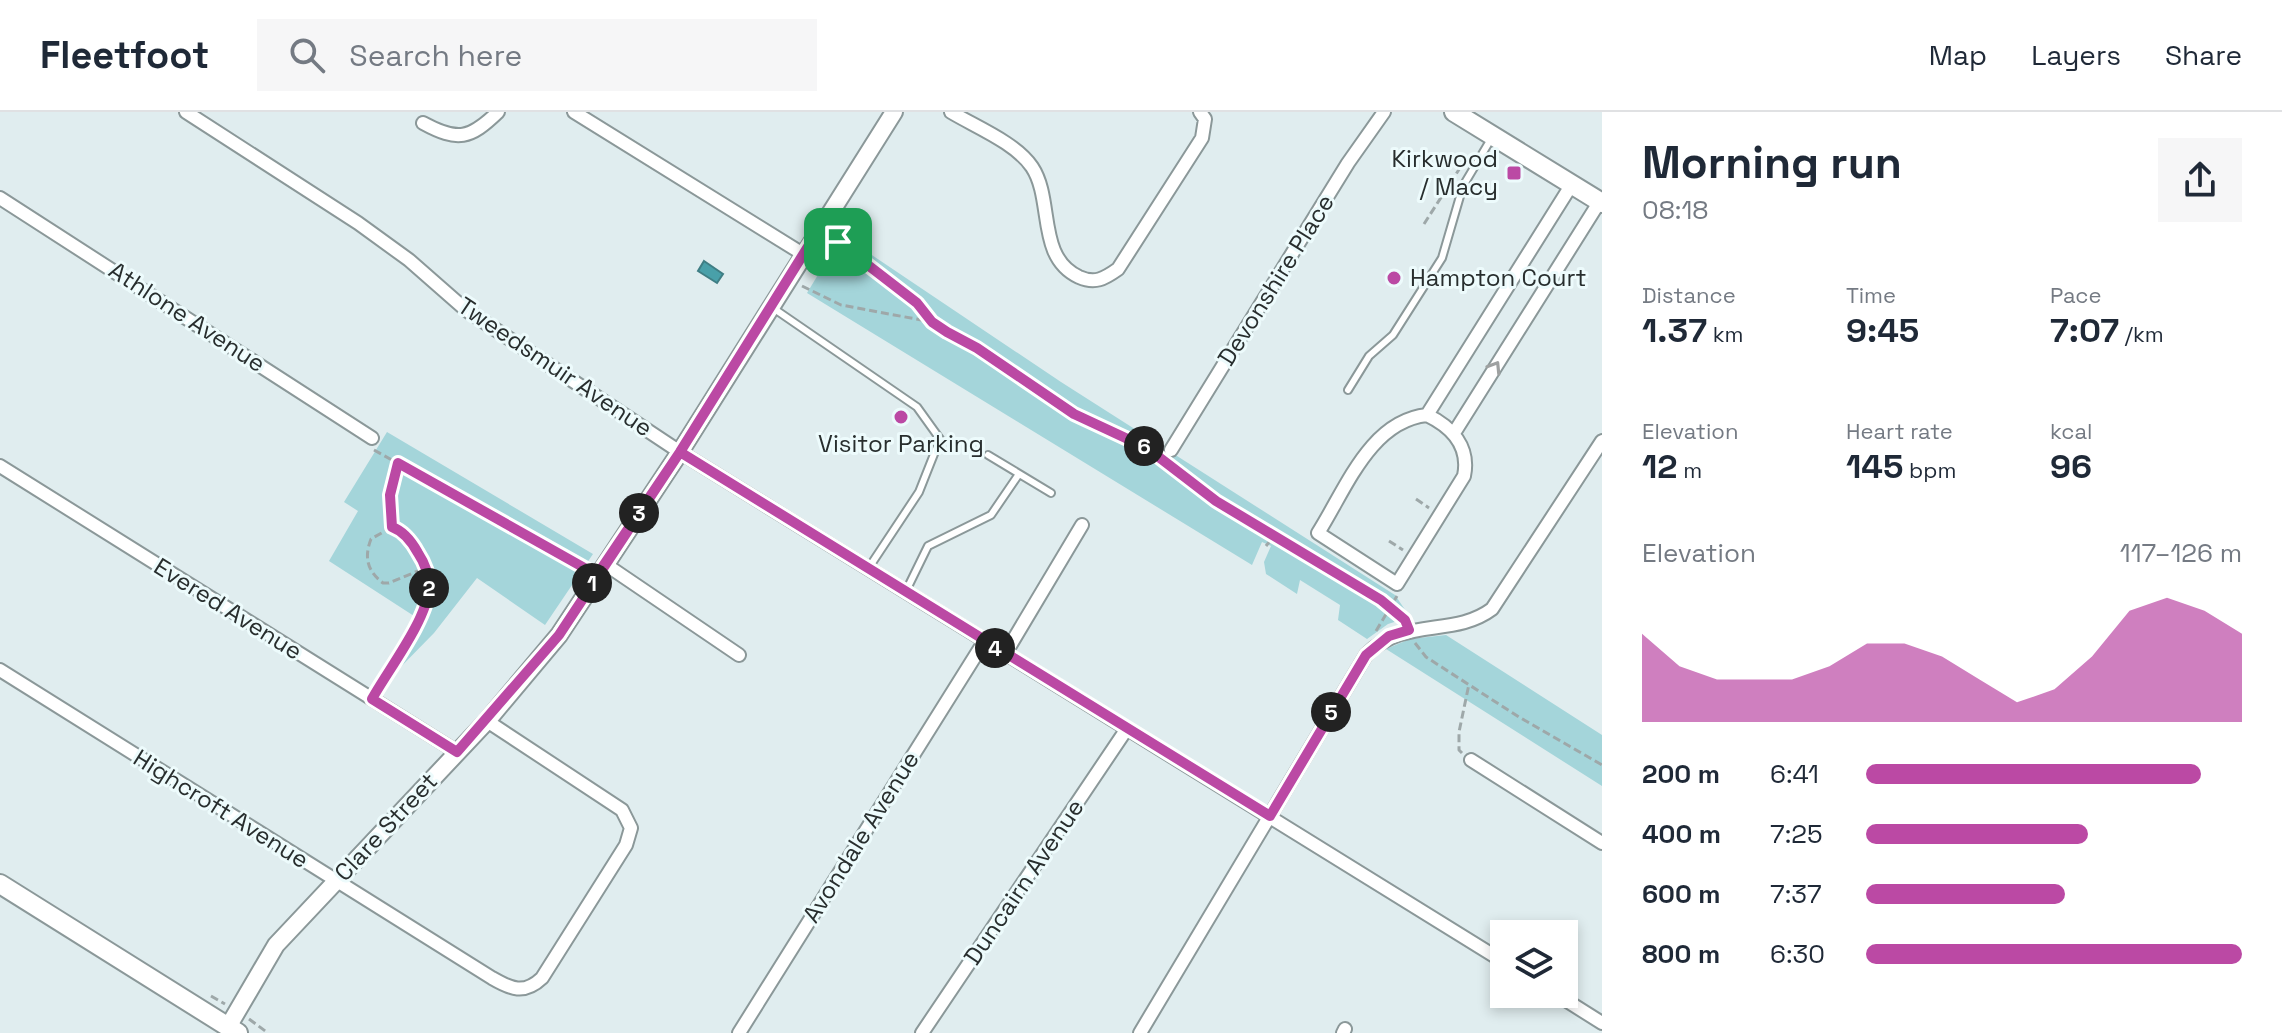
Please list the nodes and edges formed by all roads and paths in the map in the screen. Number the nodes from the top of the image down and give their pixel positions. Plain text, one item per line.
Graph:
1 (186, 112) edge
2 (498, 112) edge
3 (574, 112) edge
4 (894, 112) edge
5 (951, 112) edge
6 (1200, 112) edge
7 (1384, 112) edge
8 (1454, 112) edge
9 (423, 123) dead end
10 (1492, 136) junction
11 (1474, 145) dead end
12 (1572, 184) junction
13 (0, 198) edge
14 (1601, 202) edge
15 (1424, 224) dead end
16 (819, 229) junction
17 (803, 254) junction
18 (789, 278) junction
19 (772, 307) junction
20 (932, 322) junction
21 (1348, 390) dead end
22 (1427, 415) junction
23 (1454, 433) junction
24 (372, 438) joint
25 (1602, 441) edge
26 (1171, 450) dead end
27 (680, 452) junction
28 (988, 455) dead end
29 (398, 463) junction
30 (0, 466) edge
31 (1019, 474) junction
32 (1051, 493) dead end
33 (1082, 525) dead end
34 (392, 527) junction
35 (1274, 535) junction
36 (1266, 546) dead end
37 (425, 568) junction
38 (601, 569) junction
39 (868, 569) junction
40 (1397, 584) junction
41 (905, 593) junction
42 (1391, 607) junction
43 (1409, 630) junction
44 (1374, 634) dead end
45 (984, 642) junction
46 (1005, 654) junction
47 (739, 655) dead end
48 (0, 670) edge
49 (1469, 684) junction
50 (372, 699) junction
51 (487, 721) junction
52 (1126, 730) junction
53 (457, 752) junction
54 (1471, 760) joint
55 (1602, 765) edge
56 (1270, 816) junction
57 (1602, 843) edge
58 (336, 880) junction
59 (0, 884) edge
60 (1490, 953) edge
61 (1578, 1008) edge
62 (1602, 1023) edge
63 (234, 1028) edge
64 (268, 1033) edge
65 (739, 1033) edge
66 (922, 1033) edge
67 (1140, 1033) edge

1 - 27 street, Tweedsmuir Avenue
2 - 9 street
3 - 17 street
4 - 16 street, Clare Street
5 - 6 street
7 - 26 street, Devonshire Place
8 - 10 main road
10 - 12 main road
10 - 21 lane
11 - 15 path
12 - 14 main road
12 - 22 street
13 - 24 street, Athlone Avenue
23 -> 14 street
16 - 17 street, Clare Street
16 - 20 path
17 - 18 street, Clare Street
18 - 19 street, Clare Street
18 - 20 path
19 - 27 street, Clare Street
19 - 39 lane
20 - 35 path
22 - 23 street
22 - 40 street
23 - 40 street
24 - 29 path
25 - 43 street
27 - 38 street, Clare Street
27 - 39 street, Tweedsmuir Avenue
28 - 31 lane
29 - 34 path
29 - 38 path
30 - 50 street, Evered Avenue
31 - 32 lane
31 - 41 lane
33 - 46 street
34 - 37 path
34 - 37 path
35 - 36 path
35 - 42 path
37 - 50 path
38 - 47 street
38 - 51 street, Clare Street
39 - 41 street, Tweedsmuir Avenue
40 - 42 path
41 - 45 street, Tweedsmuir Avenue
42 - 43 path
42 - 44 path
43 - 49 path
43 - 56 street
45 - 46 street, Tweedsmuir Avenue
45 - 65 street, Avondale Avenue
46 - 52 street, Tweedsmuir Avenue
48 - 58 street, Highcroft Avenue
49 - 54 path
49 - 55 path
50 - 53 street, Evered Avenue
51 - 53 street, Clare Street
51 - 58 street, Highcroft Avenue
52 - 56 street, Tweedsmuir Avenue
52 - 66 street, Duncairn Avenue
53 - 58 street, Clare Street
54 - 57 street
56 - 60 street, Tweedsmuir Avenue
56 - 67 street
58 - 63 street, Clare Street
59 - 63 main road
61 - 62 street
63 - 64 path

